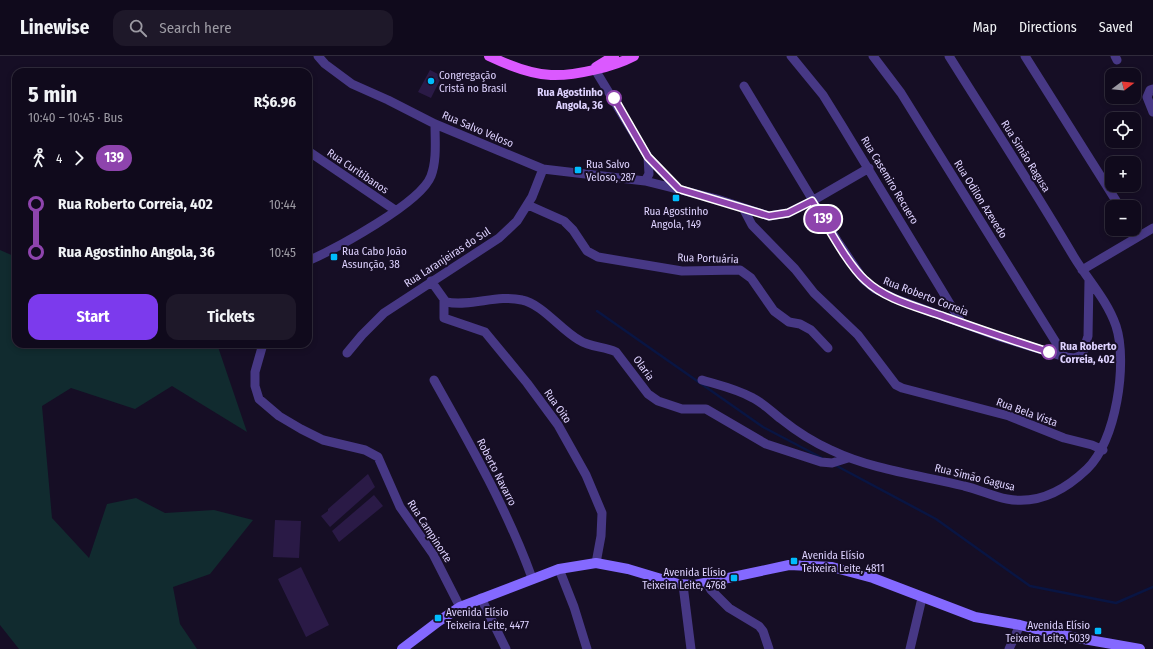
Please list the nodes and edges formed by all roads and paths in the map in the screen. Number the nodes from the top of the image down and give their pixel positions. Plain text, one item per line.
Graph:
1 (318, 56) edge
2 (489, 56) edge
3 (614, 56) edge
4 (634, 56) edge
5 (791, 56) edge
6 (873, 56) edge
7 (949, 56) edge
8 (1025, 56) edge
9 (594, 68) junction
10 (744, 86) dead end
11 (1153, 88) edge
12 (1153, 112) edge
13 (435, 124) junction
14 (312, 154) edge
15 (648, 157) junction
16 (869, 168) junction
17 (543, 169) junction
18 (645, 181) junction
19 (679, 189) junction
20 (1116, 200) edge
21 (812, 201) junction
22 (528, 205) junction
23 (743, 208) junction
24 (395, 210) junction
25 (1153, 228) edge
26 (1141, 232) edge
27 (1132, 236) edge
28 (312, 257) edge
29 (1082, 270) junction
30 (1089, 280) junction
31 (431, 281) junction
32 (444, 301) junction
33 (961, 322) junction
34 (262, 348) edge
35 (828, 348) dead end
36 (347, 353) dead end
37 (1065, 357) junction
38 (434, 380) dead end
39 (702, 380) dead end
40 (1103, 450) junction
41 (848, 458) junction
42 (596, 563) junction
43 (559, 569) junction
44 (532, 578) junction
45 (707, 583) junction
46 (683, 585) junction
47 (481, 598) junction
48 (922, 598) junction
49 (460, 607) junction
50 (1020, 625) junction
51 (408, 647) edge
52 (506, 649) edge
53 (588, 649) edge
54 (691, 649) edge
55 (769, 649) edge
56 (910, 649) edge
57 (1009, 649) edge
58 (1140, 649) edge

1 - 13 street, Rua Salvo Veloso
2 - 9 main road
3 - 9 main road
4 - 9 main road
5 - 16 street, Rua Casemiro Recuero
6 - 37 street, Rua Odilon Azevedo
7 - 29 street, Rua Simão Ragusa
8 - 20 street
9 - 15 street
10 - 21 street, Rua Roberto Correia
11 - 12 street
13 - 17 street, Rua Salvo Veloso
13 - 24 street
14 - 24 street, Rua Curitibanos
15 - 18 street
15 - 19 street
16 - 21 street, Rua Salvo Veloso
16 - 33 street, Rua Casemiro Recuero
17 - 18 street, Rua Salvo Veloso
17 - 22 street, Rua Laranjeiras do Sul
18 - 19 street, Rua Salvo Veloso
19 - 23 street, Rua Salvo Veloso
21 - 23 street, Rua Salvo Veloso
21 - 33 street, Rua Roberto Correia
22 - 31 street, Rua Laranjeiras do Sul
22 - 35 street, Rua Portuária
23 - 40 street, Rua Bela Vista
24 - 28 street
25 - 26 street
27 - 29 street
29 - 30 street, Rua Simão Gagusa
30 - 37 street, Rua Roberto Correia
30 - 40 street, Rua Simão Gagusa
31 - 32 street
31 - 36 street, Rua Laranjeiras do Sul
32 - 41 street, Olaria
32 - 42 street, Rua Oito
33 - 37 street, Rua Roberto Correia
34 - 49 street, Rua Campinorte
38 - 44 street, Roberto Navarro
39 - 41 street, Rua Simão Gagusa
40 - 41 street, Rua Simão Gagusa
42 - 43 main road
42 - 46 main road
43 - 44 main road
43 - 53 street
44 - 47 main road
45 - 46 main road
45 - 48 main road
45 - 55 street
46 - 54 street
47 - 49 main road
47 - 52 street
48 - 50 main road
48 - 56 street
49 - 51 main road
50 - 57 street
50 - 58 main road

